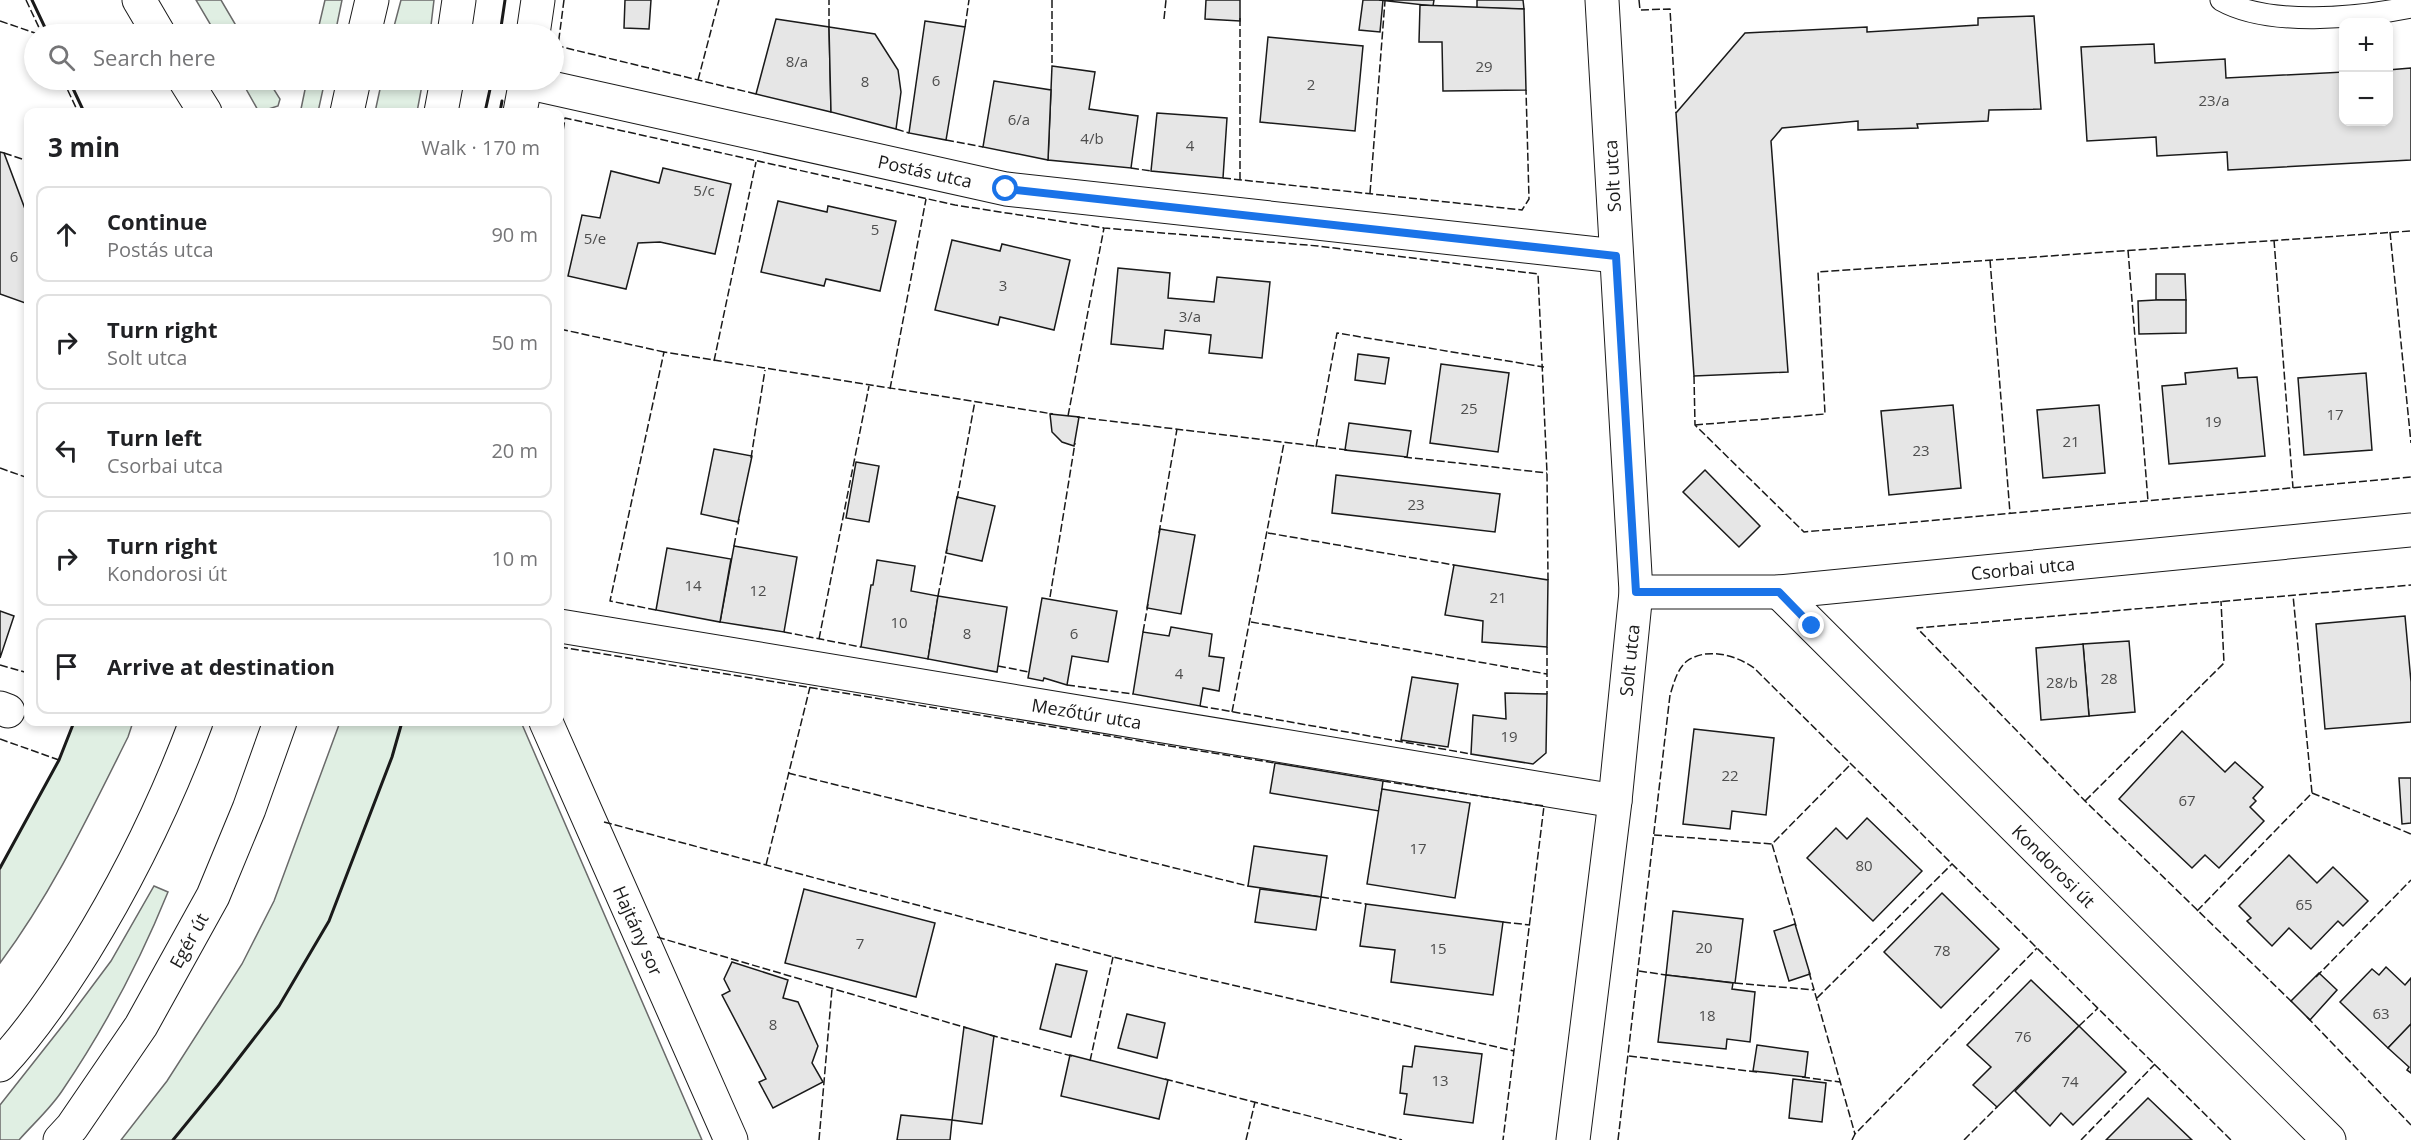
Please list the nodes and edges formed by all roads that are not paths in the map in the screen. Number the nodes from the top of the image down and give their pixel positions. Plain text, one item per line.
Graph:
1 (139, 0) edge
2 (372, 0) edge
3 (459, 0) edge
4 (538, 0) edge
5 (1602, 0) edge
6 (2221, 0) edge
7 (2411, 7) edge
8 (153, 24) edge
9 (366, 24) edge
10 (455, 24) edge
11 (534, 24) edge
12 (191, 90) edge
13 (352, 90) edge
14 (445, 90) edge
15 (524, 91) edge
16 (202, 108) edge
17 (348, 108) edge
18 (442, 108) edge
19 (1616, 256) junction
20 (2411, 530) edge
21 (1636, 592) junction
22 (1779, 592) junction
23 (564, 627) edge
24 (194, 726) edge
25 (279, 726) edge
26 (548, 726) edge
27 (1615, 801) junction
28 (0, 1065) edge
29 (60, 1140) edge
30 (731, 1140) edge
31 (1573, 1140) edge
32 (2329, 1140) edge

1 - 8 street
2 - 9 street
3 - 10 street
4 - 11 street
5 - 19 street, Solt utca
6 - 7 lane
12 - 16 street
13 - 17 street
14 - 18 street
15 - 19 street, Postás utca
19 - 21 street, Solt utca
20 - 22 street, Csorbai utca
21 - 22 street, Csorbai utca
21 - 27 street, Solt utca
22 - 32 street, Kondorosi út
23 - 27 street, Mezőtúr utca
24 - 28 street
25 - 29 street, Egér út
26 - 30 street, Hajtány sor
27 - 31 street, Solt utca

